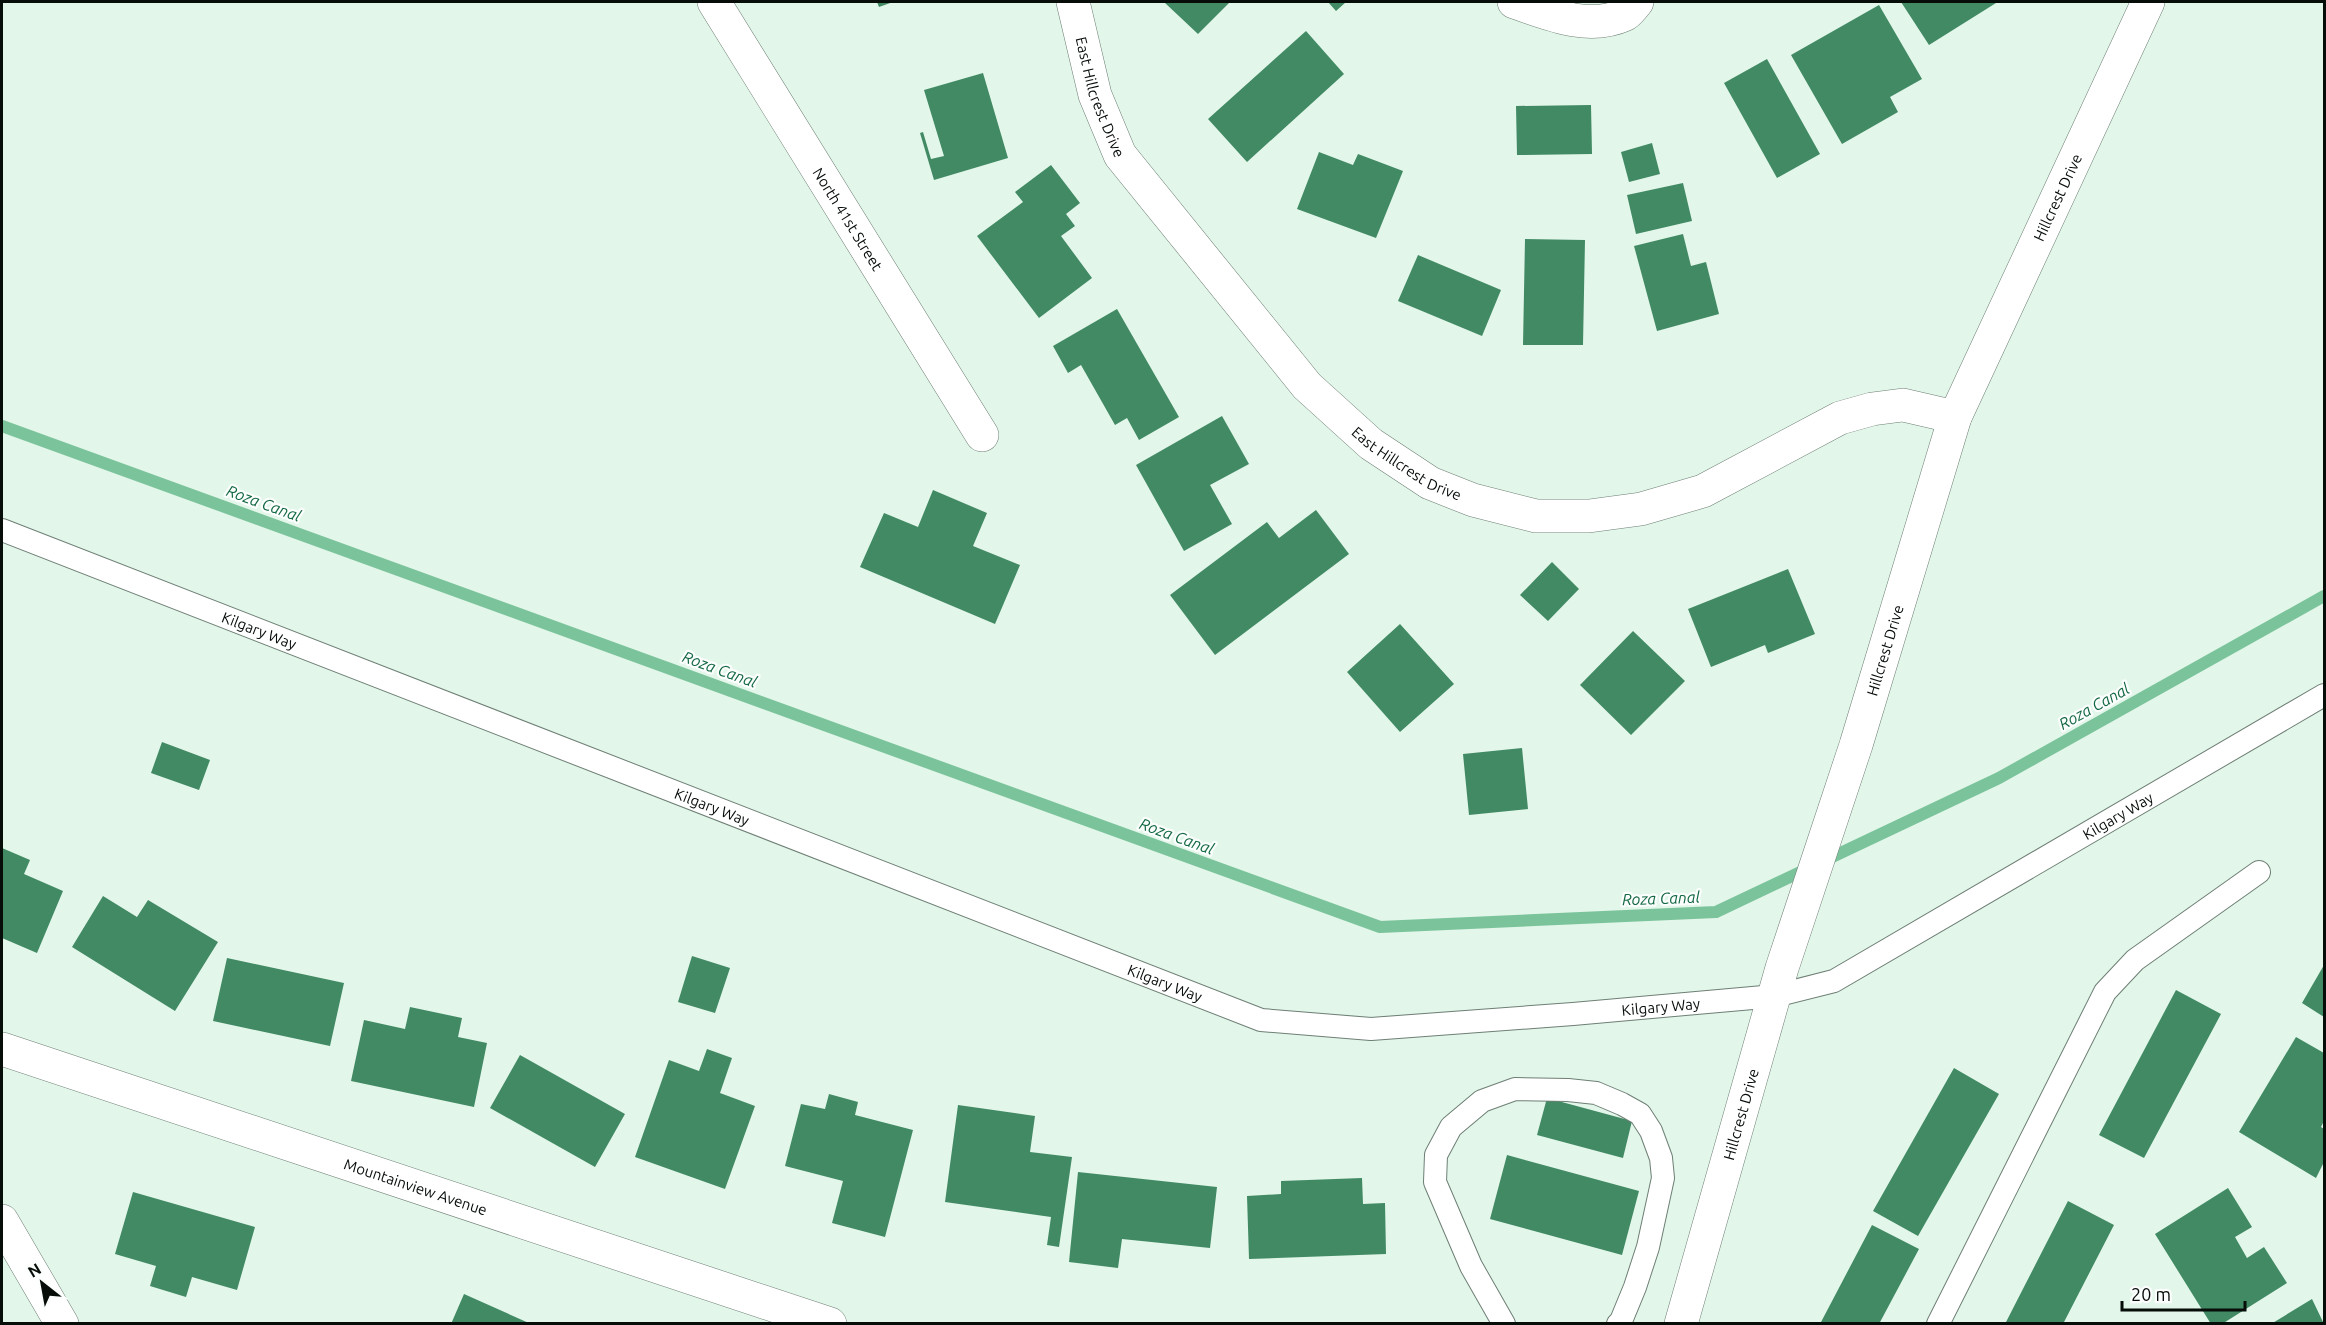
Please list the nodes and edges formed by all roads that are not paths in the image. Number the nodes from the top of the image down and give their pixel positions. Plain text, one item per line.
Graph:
1 (714, 2) edge
2 (1073, 2) edge
3 (1514, 2) edge
4 (1637, 2) edge
5 (2148, 2) edge
6 (1955, 417) junction
7 (982, 435) dead end
8 (2, 530) edge
9 (2325, 694) edge
10 (2259, 872) dead end
11 (1779, 982) junction
12 (2, 1049) edge
13 (2, 1221) edge
14 (62, 1323) edge
15 (826, 1323) edge
16 (1504, 1323) edge
17 (1618, 1323) edge
18 (1681, 1323) edge
19 (1938, 1323) edge

1 - 7 street, North 41st Street
2 - 6 street, East Hillcrest Drive
3 - 4 street
5 - 6 street, Hillcrest Drive
6 - 11 street, Hillcrest Drive
8 - 11 lane, Kilgary Way
9 - 11 lane, Kilgary Way
10 - 19 lane
11 - 18 street, Hillcrest Drive
12 - 15 street, Mountainview Avenue
13 - 14 street
16 - 17 lane

